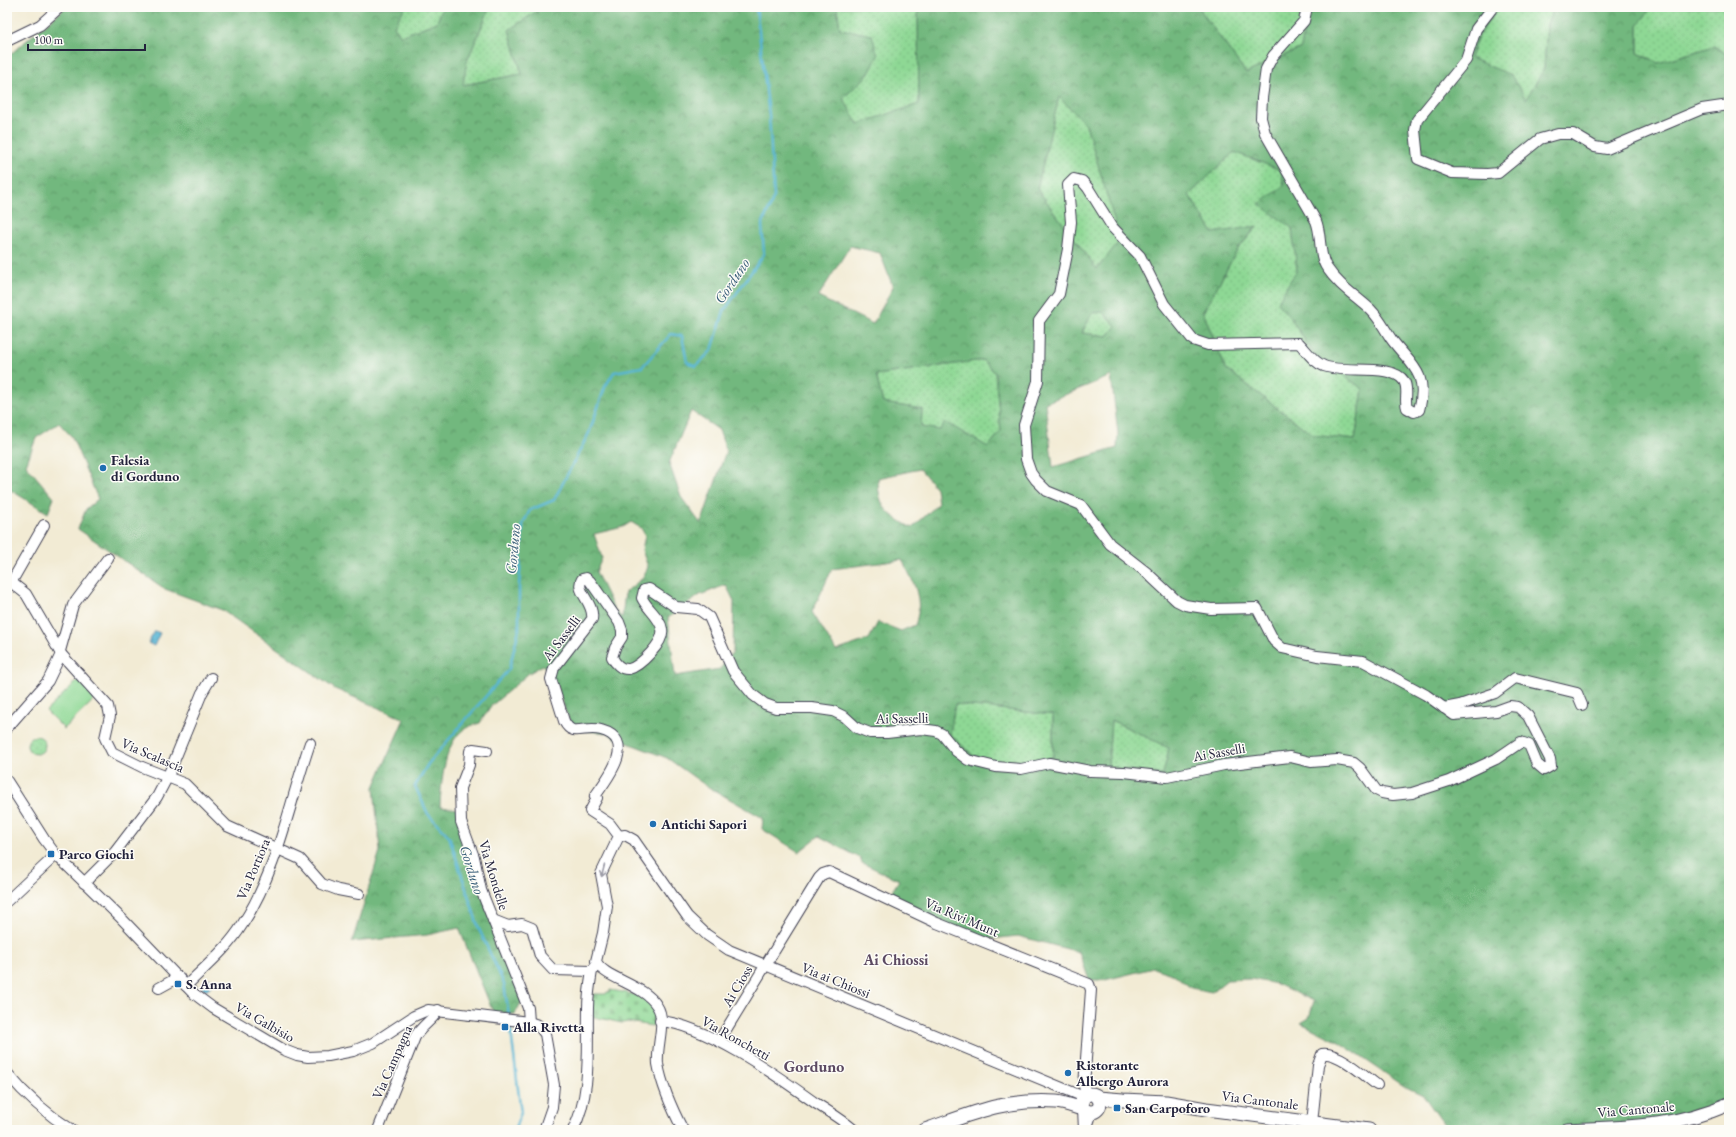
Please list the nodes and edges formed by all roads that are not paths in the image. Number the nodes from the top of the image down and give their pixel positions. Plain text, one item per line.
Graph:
1 (60, 7) edge
2 (1307, 7) edge
3 (1493, 7) edge
4 (7, 41) edge
5 (1729, 105) edge
6 (44, 525) dead end
7 (108, 558) dead end
8 (10, 580) edge
9 (61, 652) junction
10 (211, 678) dead end
11 (1582, 705) dead end
12 (1444, 708) junction
13 (7, 728) edge
14 (310, 743) dead end
15 (487, 751) dead end
16 (168, 776) junction
17 (7, 781) edge
18 (618, 836) junction
19 (278, 849) junction
20 (56, 855) junction
21 (84, 883) junction
22 (359, 894) dead end
23 (7, 901) edge
24 (493, 920) junction
25 (595, 963) junction
26 (766, 966) junction
27 (179, 978) junction
28 (186, 986) junction
29 (159, 988) dead end
30 (438, 1010) junction
31 (660, 1021) junction
32 (528, 1022) junction
33 (719, 1041) junction
34 (7, 1073) edge
35 (1377, 1085) dead end
36 (1058, 1087) junction
37 (1059, 1102) junction
38 (1090, 1103) junction
39 (1729, 1104) edge
40 (1312, 1123) junction
41 (72, 1130) edge
42 (378, 1130) edge
43 (544, 1130) edge
44 (573, 1130) edge
45 (683, 1130) edge
46 (854, 1130) edge
47 (925, 1130) edge
48 (1085, 1130) edge
49 (1369, 1130) edge
50 (1567, 1130) edge

1 - 4 street
2 - 12 street
3 - 5 street
6 - 8 street
7 - 9 street
8 - 9 street, Via Scalascia
9 - 13 street
9 - 16 street, Via Scalascia
10 - 16 street
11 - 12 street
12 - 18 street, Ai Sasselli
14 - 19 street, Via Portiora
15 - 24 street, Via Mondelle
16 - 19 street, Via Scalascia
16 - 21 street
17 - 20 street, Via Galbisio
18 -> 25 street
18 - 26 street, Via ai Chiossi
19 - 22 street, Via Scalascia
19 - 28 street, Via Portiora
20 - 21 street, Via Galbisio
20 - 23 street
21 - 27 street, Via Galbisio
24 - 25 street
24 - 32 street, Via Mondelle
25 - 31 street
25 - 44 street
26 - 33 street, Ai Cioss
26 - 36 street, Via ai Chiossi
26 - 38 street, Via Rivi Munt
27 - 28 street, Via Galbisio
27 - 29 street
28 - 30 street, Via Galbisio
30 - 32 street, Via Galbisio
30 - 42 street, Via Campagna
31 - 33 street, Via Ronchetti
31 - 45 street
32 - 43 street
33 - 46 street, Via Ronchetti
34 - 41 street
35 - 40 street
36 - 37 street
36 - 38 street, Via ai Chiossi
37 - 38 main road, Via Cantonale
37 - 47 main road, Via Cantonale
38 - 40 main road, Via Cantonale
38 - 48 street
39 - 50 main road, Via Cantonale
40 - 49 main road, Via Cantonale

